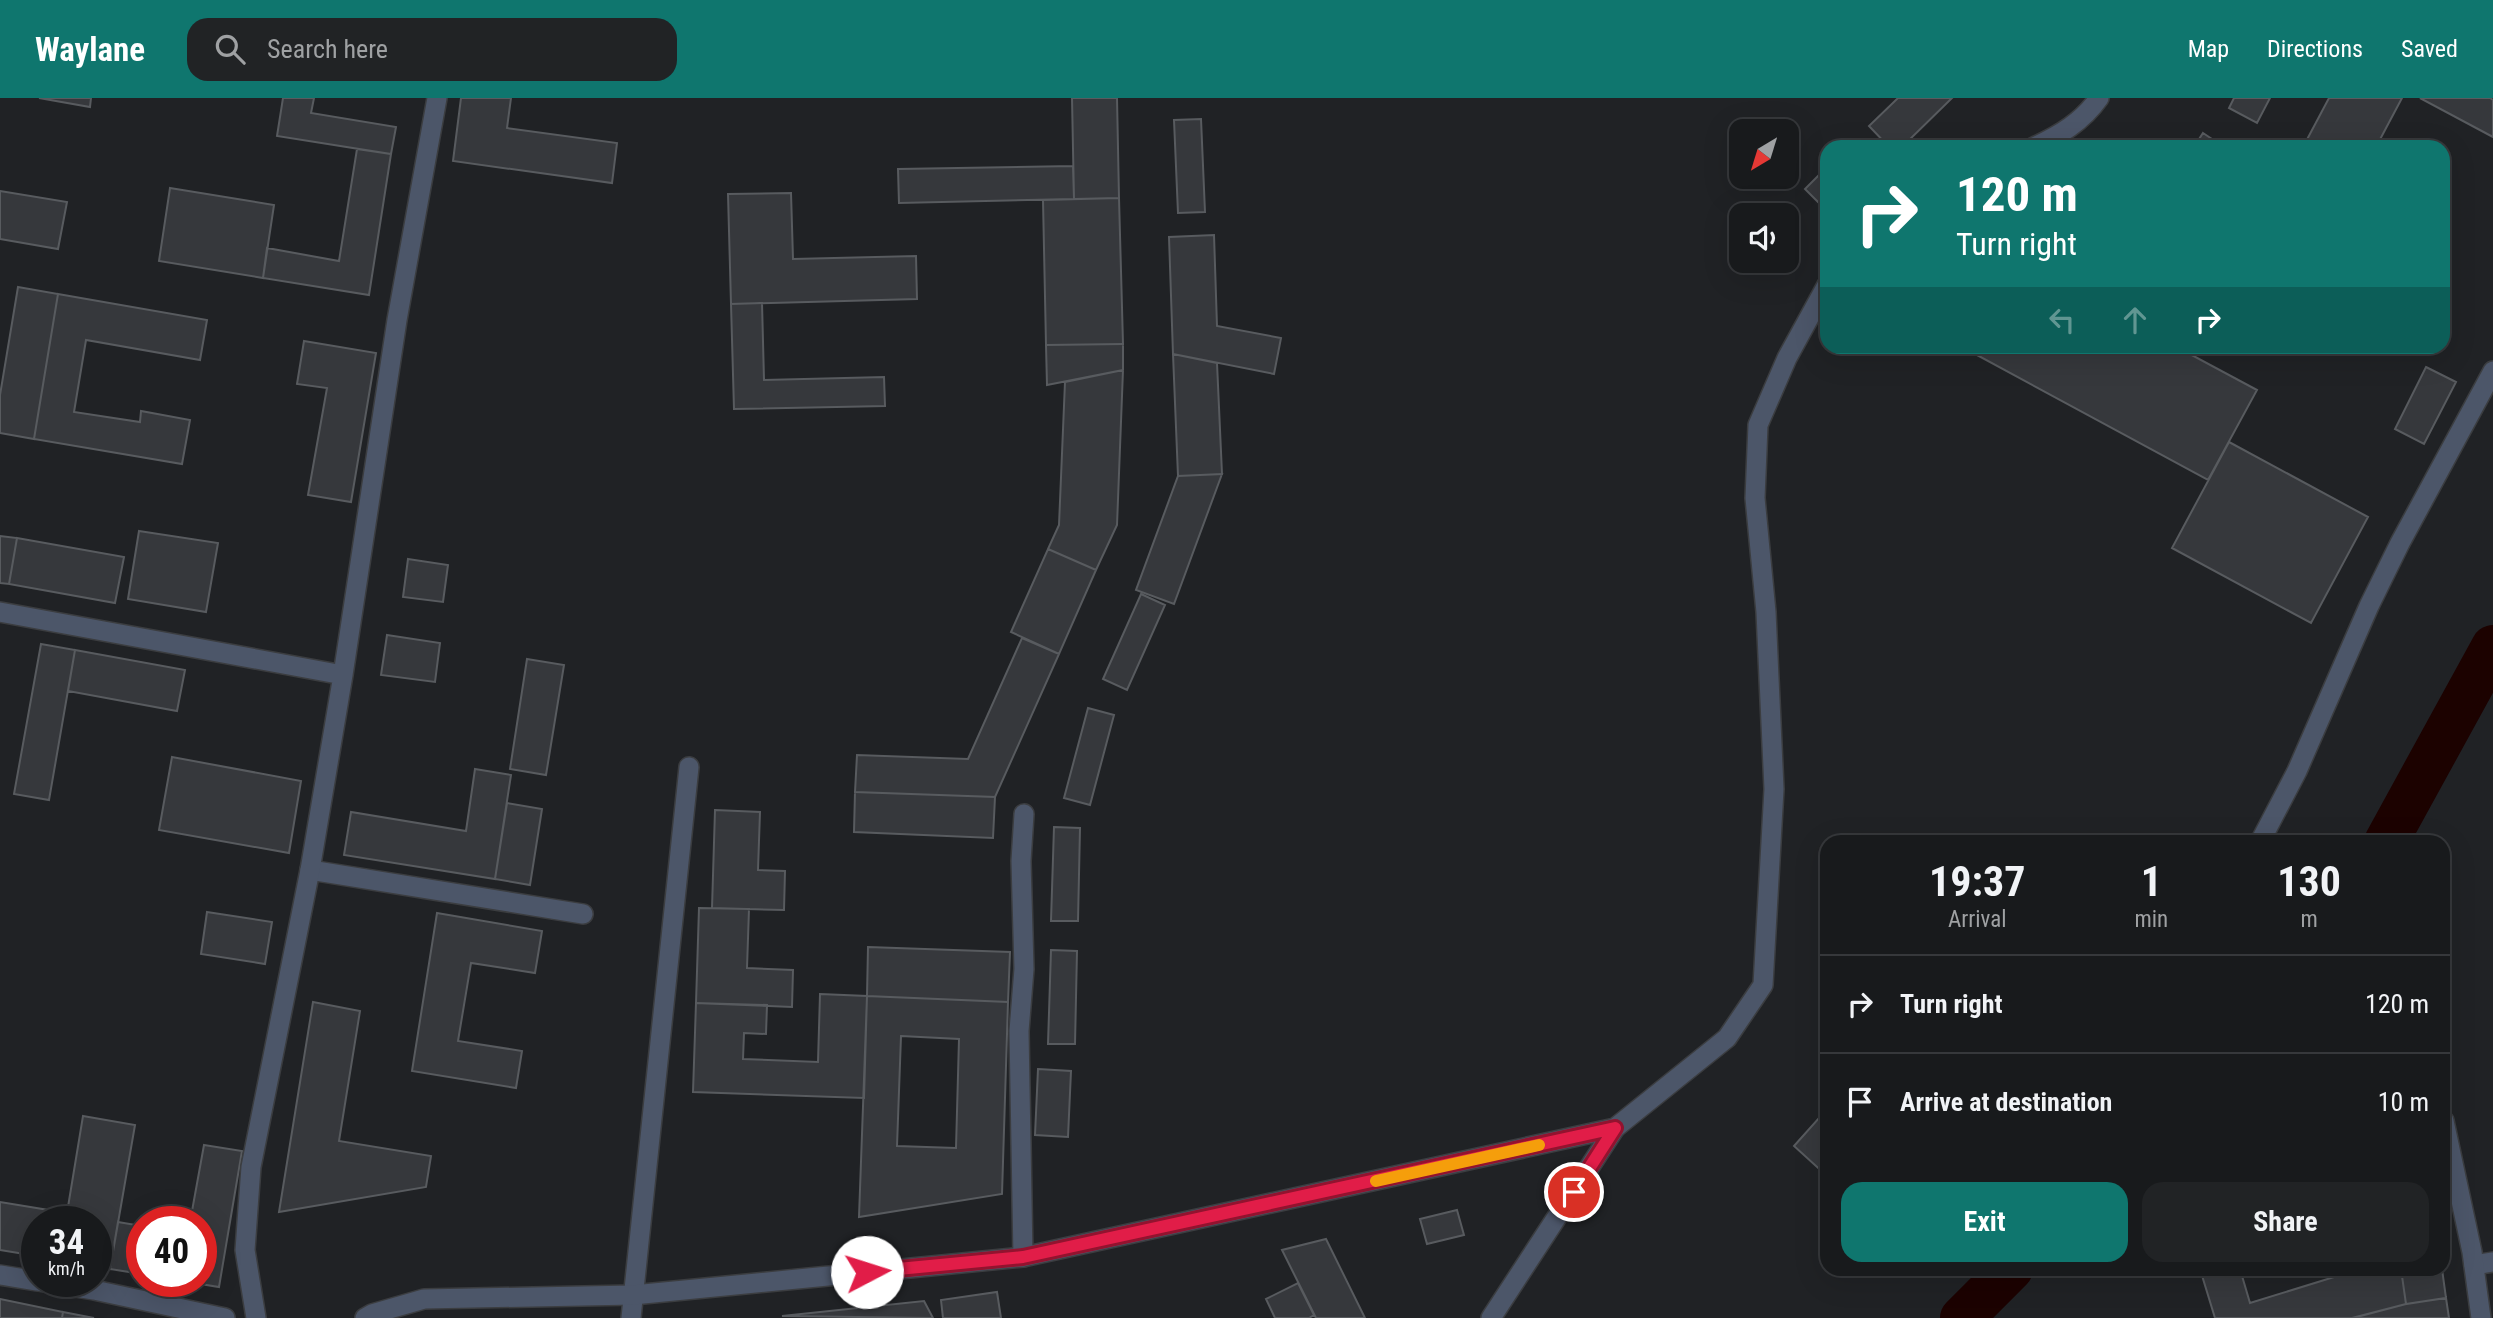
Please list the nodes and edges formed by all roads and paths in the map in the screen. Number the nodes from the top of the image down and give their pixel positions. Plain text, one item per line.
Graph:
1 (437, 98) edge
2 (2099, 98) edge
3 (2048, 140) edge
4 (1820, 298) edge
5 (2493, 371) edge
6 (0, 612) edge
7 (343, 675) junction
8 (689, 767) dead end
9 (1024, 814) dead end
10 (2264, 835) edge
11 (310, 870) junction
12 (583, 914) dead end
13 (1615, 1128) junction
14 (2450, 1142) edge
15 (1023, 1257) junction
16 (2484, 1264) edge
17 (0, 1275) edge
18 (21, 1278) edge
19 (112, 1294) edge
20 (633, 1295) junction
21 (225, 1318) edge
22 (256, 1318) edge
23 (365, 1318) edge
24 (631, 1318) edge
25 (1491, 1318) edge
26 (2481, 1318) edge

1 - 7 street
2 - 3 street
4 - 13 street
5 - 10 street
6 - 7 street
7 - 11 street
8 - 20 street
9 - 15 street
11 - 12 street
11 - 22 street
13 - 15 street
13 - 25 street
14 - 16 street
15 - 20 street
16 - 26 street
17 - 18 street
19 - 21 street
20 - 23 street
20 - 24 street

